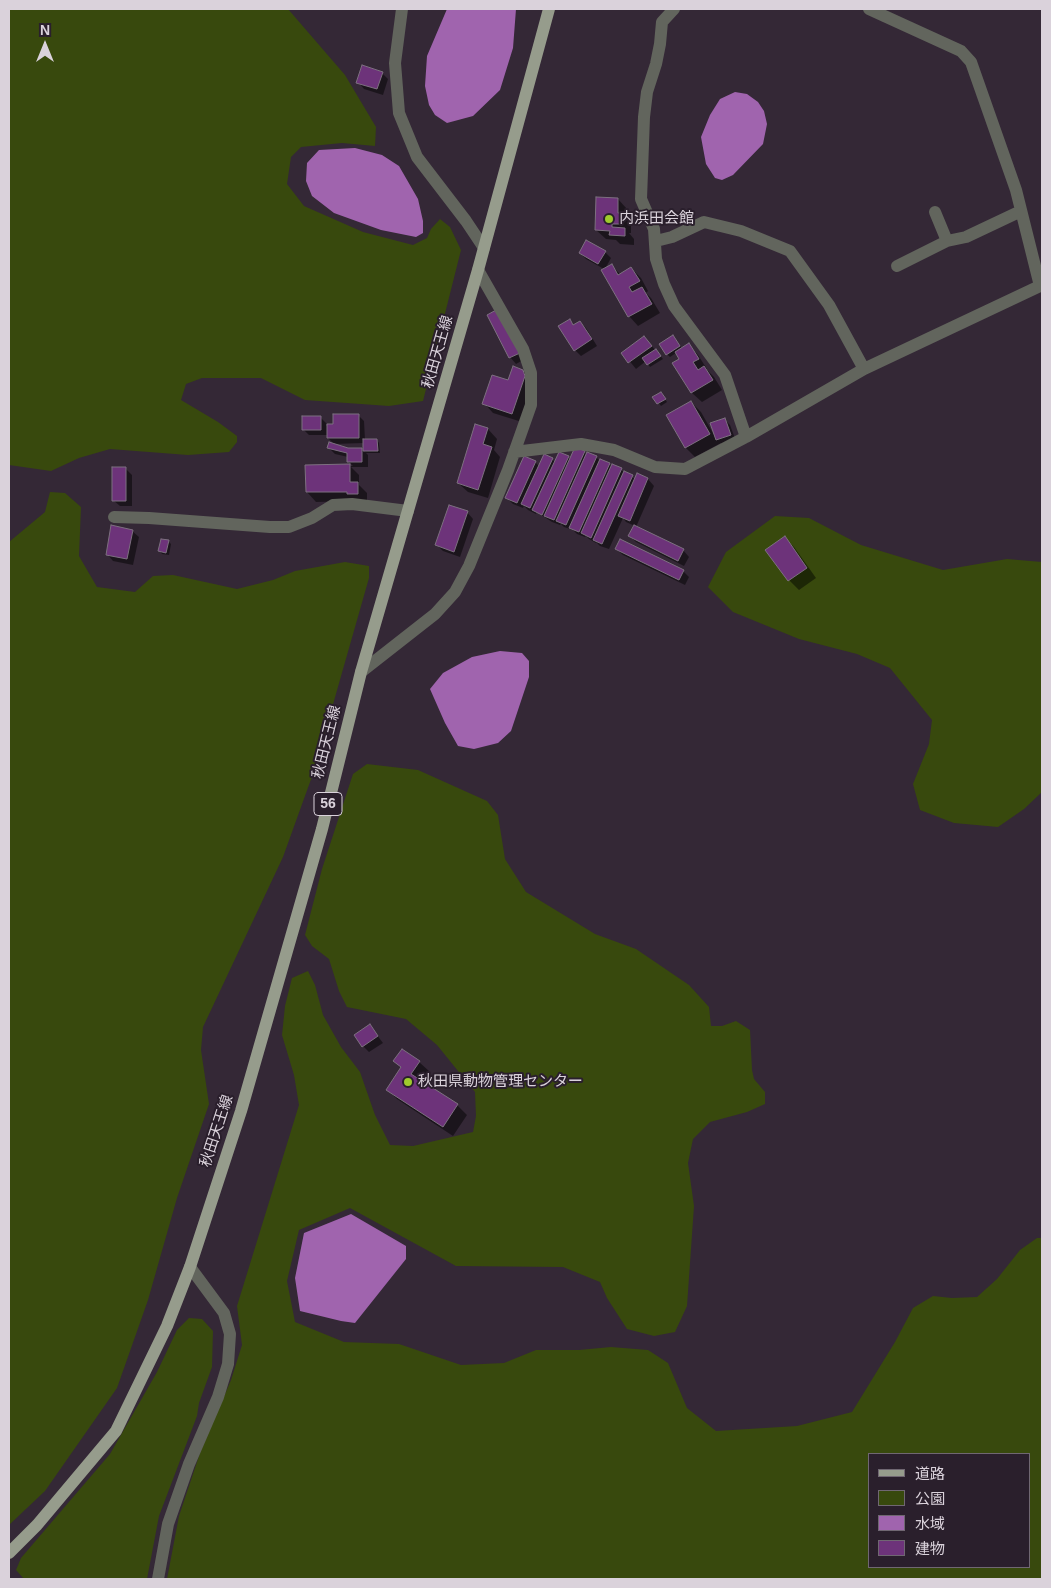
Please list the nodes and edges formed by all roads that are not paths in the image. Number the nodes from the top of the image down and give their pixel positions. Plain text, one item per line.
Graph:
1 (402, 9) edge
2 (549, 9) edge
3 (674, 9) edge
4 (869, 9) edge
5 (1021, 211) junction
6 (934, 212) dead end
7 (656, 241) junction
8 (947, 241) junction
9 (484, 248) junction
10 (897, 266) dead end
11 (478, 270) junction
12 (1041, 285) edge
13 (864, 369) junction
14 (746, 437) junction
15 (514, 452) junction
16 (408, 511) junction
17 (114, 517) dead end
18 (361, 672) junction
19 (190, 1267) junction
20 (9, 1554) edge
21 (158, 1579) edge

1 - 9 street
2 - 9 main road, 秋田天王線 / 56
3 - 7 street
4 - 5 street
5 - 8 street
5 - 12 street
6 - 8 street
7 - 13 street
7 - 14 street
8 - 10 street
9 - 11 main road, 秋田天王線 / 56
11 - 15 street
11 - 16 main road, 秋田天王線 / 56
12 - 13 street
13 - 14 street
14 - 15 street
15 - 18 street
16 - 17 street
16 - 18 main road, 秋田天王線 / 56
18 - 19 main road, 秋田天王線 / 56
19 - 20 main road, 秋田天王線 / 56
19 - 21 street

